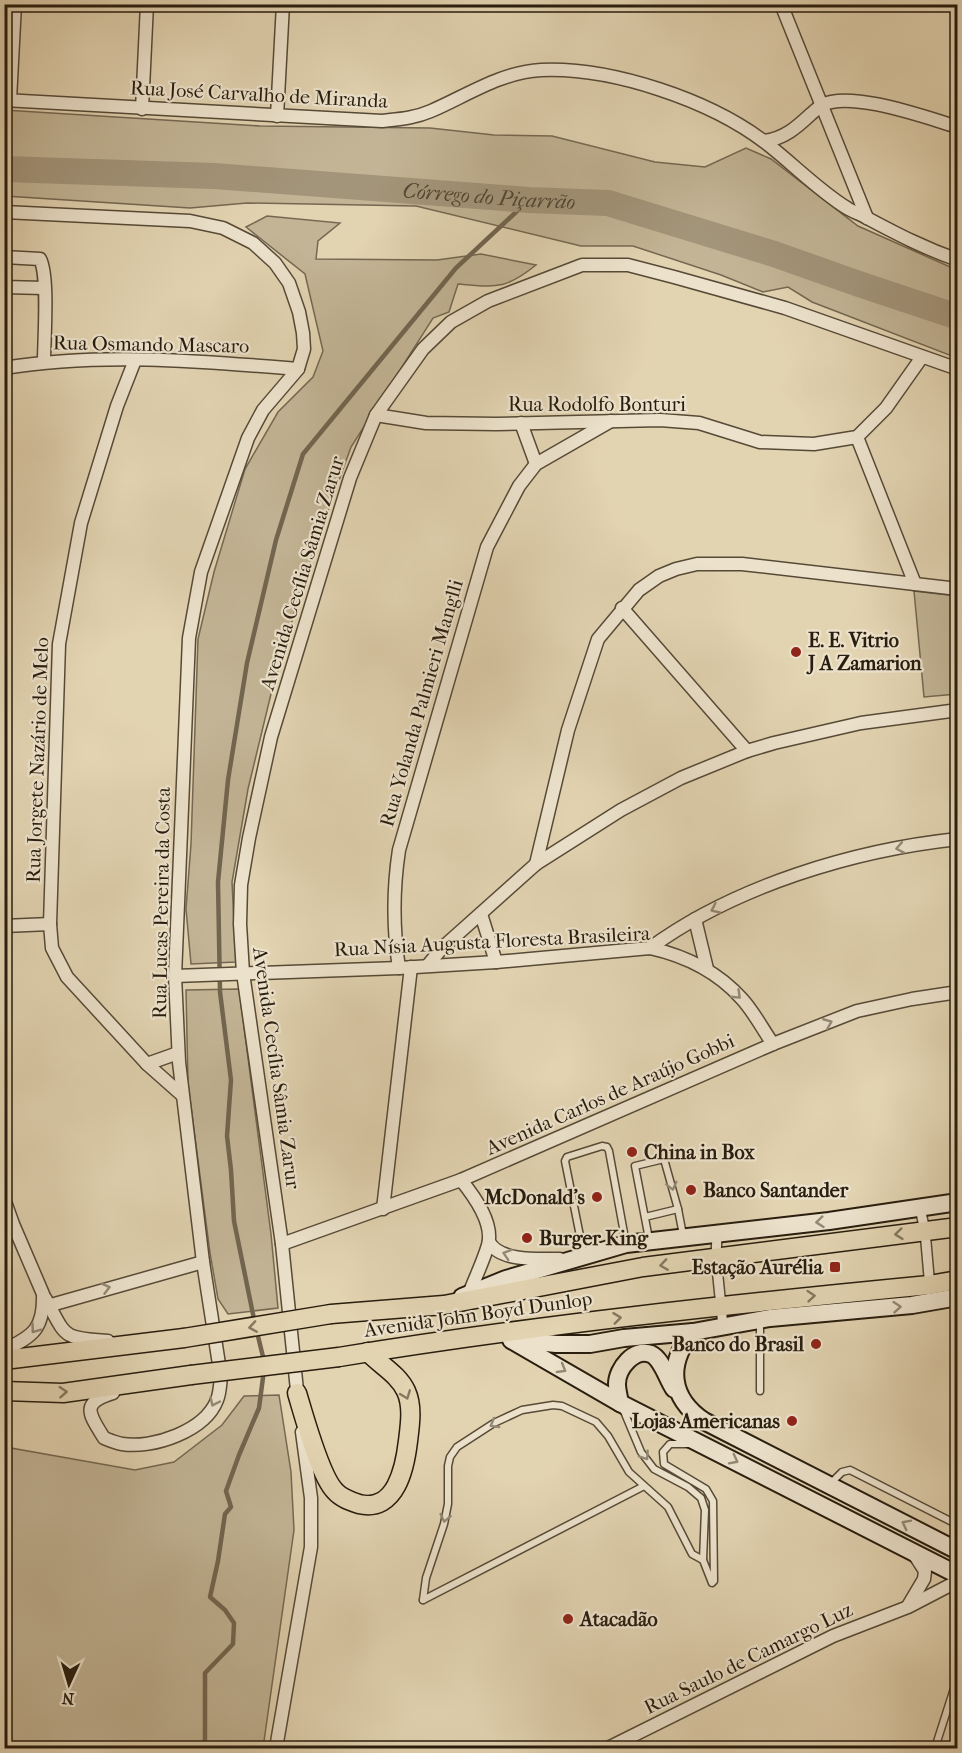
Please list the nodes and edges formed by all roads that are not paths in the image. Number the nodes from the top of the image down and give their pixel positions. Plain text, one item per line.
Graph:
1 (15, 4) edge
2 (147, 4) edge
3 (283, 4) edge
4 (781, 4) edge
5 (7, 100) edge
6 (823, 105) junction
7 (142, 109) junction
8 (277, 116) junction
9 (957, 127) edge
10 (764, 141) junction
11 (4, 212) edge
12 (867, 218) junction
13 (4, 257) edge
14 (957, 260) edge
15 (4, 286) edge
16 (44, 288) junction
17 (922, 357) junction
18 (135, 360) junction
19 (44, 362) junction
20 (4, 368) edge
21 (298, 369) junction
22 (957, 369) edge
23 (376, 415) junction
24 (611, 421) junction
25 (521, 423) junction
26 (857, 437) junction
27 (536, 464) junction
28 (915, 584) junction
29 (957, 589) edge
30 (622, 608) junction
31 (957, 710) edge
32 (747, 751) junction
33 (957, 839) edge
34 (536, 864) junction
35 (481, 914) junction
36 (695, 919) junction
37 (50, 924) junction
38 (4, 926) edge
39 (650, 948) junction
40 (496, 962) junction
41 (428, 965) junction
42 (405, 968) junction
43 (707, 969) junction
44 (237, 973) junction
45 (175, 976) junction
46 (957, 992) edge
47 (773, 1044) junction
48 (178, 1053) junction
49 (147, 1064) junction
50 (182, 1095) junction
51 (461, 1180) junction
52 (4, 1199) edge
53 (957, 1202) edge
54 (920, 1208) junction
55 (382, 1209) junction
56 (678, 1209) junction
57 (645, 1217) junction
58 (957, 1227) edge
59 (925, 1232) junction
60 (717, 1233) junction
61 (683, 1236) junction
62 (489, 1242) junction
63 (649, 1242) junction
64 (282, 1244) junction
65 (626, 1244) junction
66 (578, 1257) junction
67 (716, 1258) junction
68 (203, 1262) junction
69 (957, 1280) edge
70 (931, 1293) junction
71 (469, 1294) junction
72 (957, 1297) edge
73 (46, 1302) junction
74 (444, 1305) junction
75 (721, 1305) junction
76 (760, 1320) junction
77 (723, 1326) junction
78 (693, 1332) junction
79 (482, 1334) junction
80 (511, 1340) junction
81 (142, 1343) junction
82 (4, 1350) edge
83 (368, 1352) junction
84 (4, 1360) edge
85 (158, 1379) junction
86 (760, 1391) dead end
87 (10, 1393) edge
88 (297, 1393) junction
89 (679, 1393) junction
90 (620, 1403) junction
91 (706, 1445) junction
92 (829, 1485) junction
93 (644, 1486) junction
94 (957, 1525) edge
95 (912, 1551) junction
96 (957, 1551) edge
97 (703, 1560) junction
98 (957, 1575) edge
99 (957, 1581) edge
100 (908, 1607) junction
101 (957, 1676) edge
102 (276, 1749) edge
103 (608, 1749) edge
104 (935, 1749) edge

1 - 5 street
2 - 7 street
3 - 8 street
4 - 6 street
5 - 7 street, Rua José Carvalho de Miranda
6 - 9 street
6 - 10 street
6 - 12 street
7 - 8 street, Rua José Carvalho de Miranda
8 - 10 street, Rua José Carvalho de Miranda
10 - 12 street, Rua José Carvalho de Miranda
11 - 21 street
12 - 14 street, Rua José Carvalho de Miranda
13 - 16 street
15 - 16 street
16 - 19 street
17 - 22 street, Avenida Cecília Sâmia Zarur
17 - 23 street, Avenida Cecília Sâmia Zarur
17 - 26 street
18 - 19 street, Rua Osmando Mascaro
18 - 21 street, Rua Osmando Mascaro
18 - 37 street, Rua Jorgete Nazário de Melo
19 - 20 street, Rua Osmando Mascaro
21 - 45 street, Rua Lucas Pereira da Costa
23 - 25 street, Rua Rodolfo Bonturi
23 - 44 street, Avenida Cecília Sâmia Zarur
24 - 25 street, Rua Rodolfo Bonturi
24 - 26 street, Rua Rodolfo Bonturi
24 - 27 street, Rua Yolanda Palmieri Manglli
25 - 27 street
26 - 28 street
27 - 42 street, Rua Yolanda Palmieri Manglli
28 - 29 street
28 - 30 street
30 - 32 street
30 - 34 street
31 - 32 street
32 - 34 street
33 -> 36 street
34 - 35 street
35 - 40 street
35 - 41 street
36 - 39 street
36 - 43 street
37 - 38 street
37 - 49 street, Rua Jorgete Nazário de Melo
39 - 40 street, Rua Nísia Augusta Floresta Brasileira
39 - 43 street, Rua Nísia Augusta Floresta Brasileira
40 - 41 street, Rua Nísia Augusta Floresta Brasileira
41 - 42 street, Rua Nísia Augusta Floresta Brasileira
42 - 44 street, Rua Nísia Augusta Floresta Brasileira
42 - 55 street, Rua Yolanda Palmieri Manglli
43 -> 47 street, Rua Nísia Augusta Floresta Brasileira
44 - 45 street, Rua Nísia Augusta Floresta Brasileira
44 - 64 street, Avenida Cecília Sâmia Zarur
45 - 48 street, Rua Lucas Pereira da Costa
47 -> 46 street, Avenida Carlos de Araújo Gobbi
47 - 51 street, Avenida Carlos de Araújo Gobbi
48 - 49 street
48 - 50 street, Rua Lucas Pereira da Costa
49 - 50 street, Rua Jorgete Nazário de Melo
50 - 68 street, Rua Lucas Pereira da Costa
51 - 55 street, Avenida Carlos de Araújo Gobbi
51 - 62 street
52 - 73 street
53 - 54 main road, Avenida John Boyd Dunlop
54 - 59 street
54 -> 60 main road, Avenida John Boyd Dunlop
55 - 64 street, Avenida Carlos de Araújo Gobbi
56 - 57 lane
57 -> 56 lane
56 - 61 lane
57 - 63 lane
58 - 59 main road, Avenida John Boyd Dunlop
59 -> 67 main road, Avenida John Boyd Dunlop
59 - 70 street
60 - 61 main road, Avenida John Boyd Dunlop
60 - 67 street
61 - 63 main road, Avenida John Boyd Dunlop
66 -> 62 street
62 - 71 street
63 - 65 main road, Avenida John Boyd Dunlop
64 - 88 street, Avenida Cecília Sâmia Zarur
65 - 66 main road, Avenida John Boyd Dunlop
65 - 66 lane
66 - 71 main road, Avenida John Boyd Dunlop
67 -> 74 main road, Avenida John Boyd Dunlop
67 - 75 street
73 -> 68 street
68 -> 85 street, Rua Lucas Pereira da Costa
69 - 70 main road, Avenida John Boyd Dunlop
70 - 72 main road
75 -> 70 main road, Avenida John Boyd Dunlop
76 -> 70 main road
71 - 74 main road, Avenida John Boyd Dunlop
73 - 81 street
73 -> 82 street
74 -> 81 main road, Avenida John Boyd Dunlop, bridge
75 - 77 street
79 -> 75 main road, Avenida John Boyd Dunlop
76 - 77 main road
76 - 86 lane
77 - 78 main road
78 - 80 main road
78 - 89 main road
79 - 80 main road
79 - 83 main road, Avenida John Boyd Dunlop
80 -> 90 main road
81 - 84 main road, Avenida John Boyd Dunlop
83 - 85 main road, Avenida John Boyd Dunlop, bridge
83 -> 88 main road
87 -> 85 main road, Avenida John Boyd Dunlop
88 - 102 street, Avenida Cecília Sâmia Zarur
89 - 90 main road
89 - 92 main road
90 - 91 main road
90 -> 97 lane
91 -> 95 main road
91 - 97 lane
92 - 94 lane
96 -> 92 main road
93 -> 93 lane
93 - 97 lane
95 - 98 main road
95 - 100 street
99 - 100 street, Rua Saulo de Camargo Luz
100 - 103 street, Rua Saulo de Camargo Luz
101 - 104 lane

